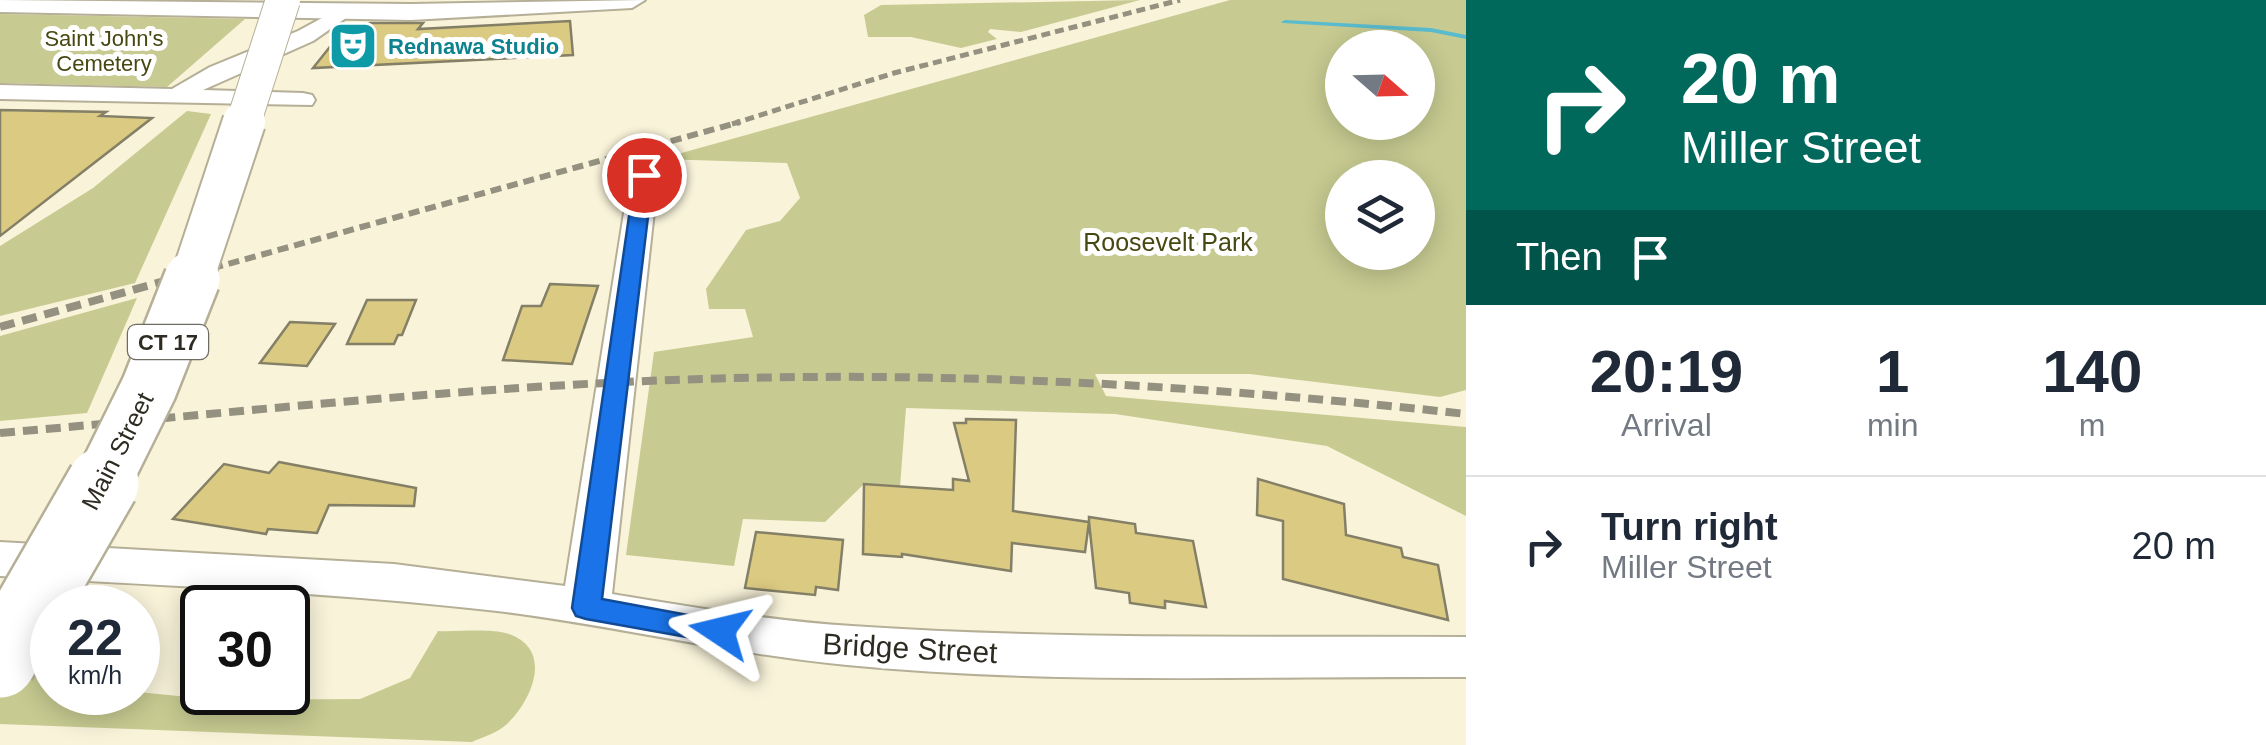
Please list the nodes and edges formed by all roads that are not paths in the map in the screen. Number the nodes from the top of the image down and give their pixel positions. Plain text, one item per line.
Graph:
1 (283, 0) edge
2 (632, 0) edge
3 (0, 4) edge
4 (524, 4) edge
5 (346, 11) junction
6 (0, 92) edge
7 (177, 97) junction
8 (303, 100) dead end
9 (644, 175) dead end
10 (0, 559) edge
11 (586, 608) junction
12 (1466, 656) edge
13 (0, 662) edge

1 - 13 highway, Main Street / CT 17, bridge
2 - 4 street
3 - 5 street
4 - 5 street
5 - 7 street
6 - 7 street
7 - 8 street
9 - 11 street
10 - 11 street, Bridge Street
11 - 12 street, Bridge Street

